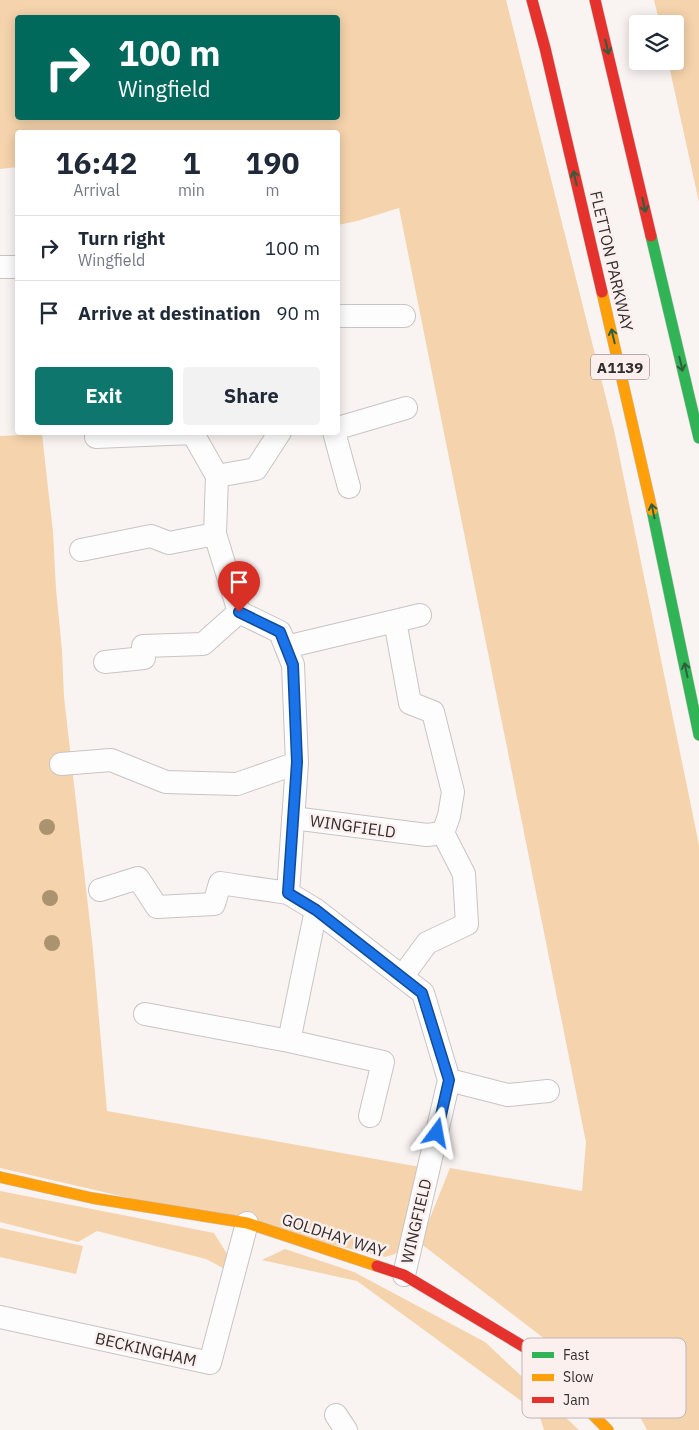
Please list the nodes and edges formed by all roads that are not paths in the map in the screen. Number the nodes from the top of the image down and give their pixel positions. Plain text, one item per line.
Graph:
1 (532, 0) edge
2 (595, 0) edge
3 (0, 267) edge
4 (15, 267) edge
5 (340, 316) edge
6 (404, 316) dead end
7 (406, 408) dead end
8 (340, 427) edge
9 (144, 435) edge
10 (193, 435) edge
11 (278, 435) edge
12 (335, 435) edge
13 (96, 437) dead end
14 (699, 438) edge
15 (218, 476) junction
16 (349, 487) dead end
17 (215, 534) junction
18 (80, 550) dead end
19 (239, 612) junction
20 (420, 615) dead end
21 (395, 621) junction
22 (286, 647) junction
23 (104, 662) dead end
24 (699, 735) edge
25 (297, 762) junction
26 (61, 764) dead end
27 (293, 818) junction
28 (443, 833) junction
29 (100, 890) dead end
30 (288, 893) junction
31 (316, 910) junction
32 (402, 976) junction
33 (145, 1014) dead end
34 (289, 1041) junction
35 (449, 1080) junction
36 (548, 1091) dead end
37 (370, 1116) dead end
38 (0, 1177) edge
39 (247, 1223) junction
40 (404, 1275) junction
41 (0, 1317) edge
42 (522, 1346) edge
43 (596, 1418) edge
44 (608, 1430) edge

24 -> 1 main road, FLETTON PARKWAY / A1139
2 -> 14 main road
3 - 4 street
5 - 6 street
7 - 8 street
9 - 13 street
10 - 15 street
11 - 15 street
12 - 16 street
15 - 17 street
17 - 18 street
17 - 19 street
19 - 22 street, WINGFIELD
19 - 23 street
20 - 21 street
21 - 22 street
21 - 28 street
22 - 25 street, WINGFIELD
25 - 26 street
25 - 27 street, WINGFIELD
27 - 28 street, WINGFIELD
27 - 30 street, WINGFIELD
28 - 32 street
29 - 30 street
30 - 31 street
31 - 32 street
31 - 34 street
32 - 35 street
33 - 34 street
34 - 37 street
35 - 36 street
35 - 40 street, WINGFIELD
38 - 39 main road, GOLDHAY WAY
39 - 40 main road, GOLDHAY WAY
39 - 41 street, BECKINGHAM
40 - 42 main road, GOLDHAY WAY
43 - 44 main road, GOLDHAY WAY

